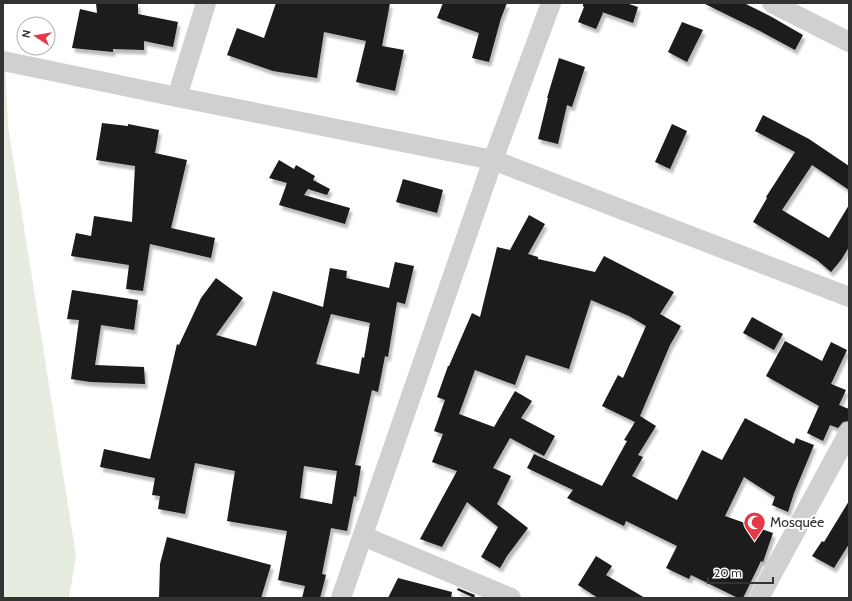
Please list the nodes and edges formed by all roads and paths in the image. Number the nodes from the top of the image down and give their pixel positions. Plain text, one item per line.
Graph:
1 (206, 3) edge
2 (551, 3) edge
3 (772, 3) edge
4 (849, 42) edge
5 (3, 61) edge
6 (177, 97) junction
7 (493, 160) junction
8 (849, 296) edge
9 (849, 432) edge
10 (363, 536) junction
11 (341, 598) edge
12 (510, 598) edge
13 (758, 598) edge

1 - 6 street
2 - 7 street
3 - 4 street
5 - 6 street
6 - 7 street
7 - 8 street
7 - 10 street
9 - 13 street
10 - 11 street
10 - 12 street

